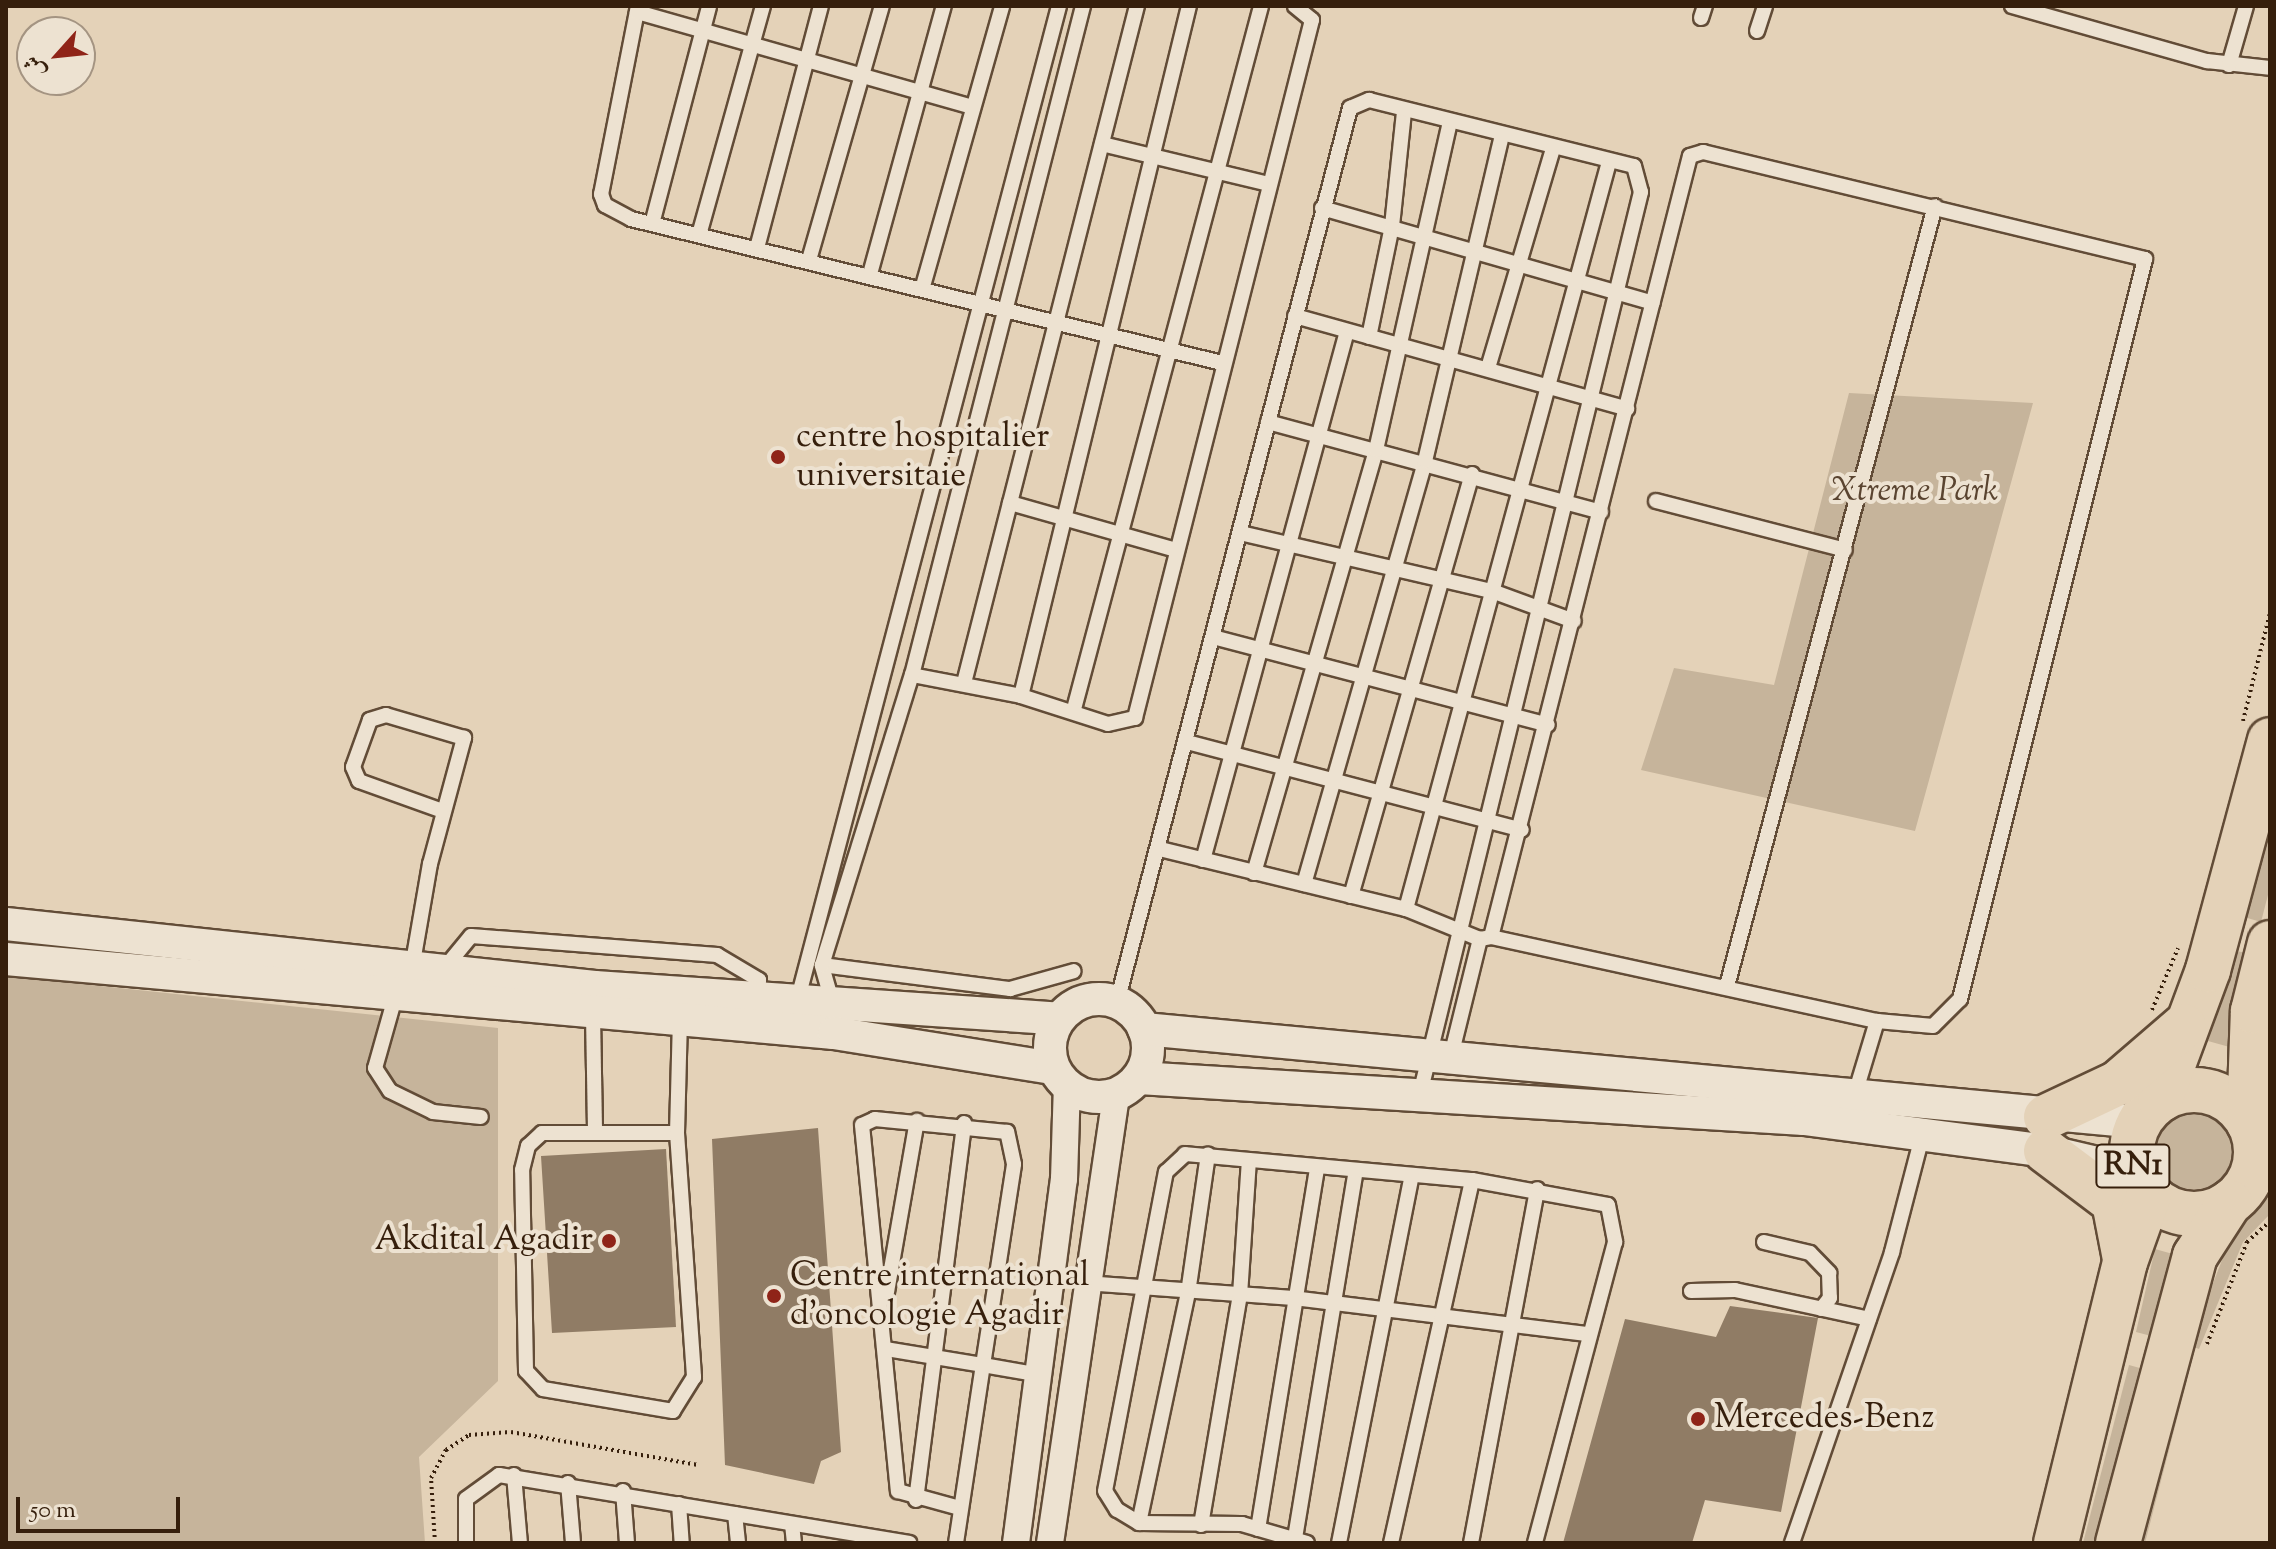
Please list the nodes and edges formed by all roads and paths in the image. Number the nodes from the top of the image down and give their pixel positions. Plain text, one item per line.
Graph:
1 (709, 6) edge
2 (763, 6) edge
3 (821, 6) edge
4 (882, 6) edge
5 (944, 6) edge
6 (1002, 6) edge
7 (1059, 6) edge
8 (1083, 6) edge
9 (1137, 6) edge
10 (1189, 6) edge
11 (1261, 6) edge
12 (1295, 6) edge
13 (1765, 6) edge
14 (2012, 6) edge
15 (2246, 6) edge
16 (638, 9) edge
17 (702, 31) junction
18 (1757, 31) dead end
19 (752, 43) junction
20 (808, 57) junction
21 (2229, 65) junction
22 (2270, 68) edge
23 (862, 75) junction
24 (920, 91) junction
25 (973, 107) junction
26 (1404, 112) junction
27 (1450, 121) junction
28 (1502, 134) junction
29 (1102, 144) junction
30 (1553, 149) junction
31 (1154, 156) junction
32 (1609, 162) junction
33 (1218, 170) junction
34 (1269, 184) junction
35 (1935, 206) junction
36 (1322, 208) junction
37 (652, 224) junction
38 (1392, 226) junction
39 (699, 235) junction
40 (1423, 237) junction
41 (757, 248) junction
42 (1477, 249) junction
43 (809, 260) junction
44 (1520, 265) junction
45 (870, 274) junction
46 (1573, 282) junction
47 (923, 286) junction
48 (1616, 293) junction
49 (984, 301) junction
50 (1653, 303) junction
51 (1002, 306) junction
52 (1295, 316) junction
53 (1057, 323) junction
54 (1347, 331) junction
55 (1111, 337) junction
56 (1369, 337) junction
57 (1399, 346) junction
58 (1170, 353) junction
59 (1450, 357) junction
60 (1222, 363) junction
61 (1488, 368) junction
62 (1548, 385) junction
63 (1590, 398) junction
64 (1627, 409) junction
65 (1268, 422) junction
66 (1316, 434) junction
67 (1376, 450) junction
68 (1425, 461) junction
69 (1472, 474) junction
70 (1518, 485) junction
71 (1565, 501) junction
72 (1656, 501) dead end
73 (1010, 503) junction
74 (1601, 512) junction
75 (1066, 519) junction
76 (1240, 533) junction
77 (1121, 534) junction
78 (1290, 544) junction
79 (1176, 550) junction
80 (1845, 550) junction
81 (1347, 558) junction
82 (1394, 569) junction
83 (1442, 580) junction
84 (1492, 591) junction
85 (1540, 607) junction
86 (2270, 613) edge
87 (1574, 621) junction
88 (1213, 637) junction
89 (1262, 649) junction
90 (1314, 662) junction
91 (912, 675) junction
92 (1367, 676) junction
93 (964, 683) junction
94 (1415, 687) junction
95 (1021, 696) junction
96 (1465, 700) junction
97 (1074, 709) junction
98 (1512, 714) junction
99 (1548, 725) junction
100 (2256, 734) edge
101 (1187, 742) junction
102 (1235, 755) junction
103 (1284, 768) junction
104 (1335, 782) junction
105 (1384, 795) junction
106 (1430, 807) junction
107 (443, 811) junction
108 (1485, 823) junction
109 (1522, 830) junction
110 (1160, 849) junction
111 (1203, 860) junction
112 (1254, 873) junction
113 (1304, 884) junction
114 (838, 888) junction
115 (1351, 896) junction
116 (1406, 909) junction
117 (6, 924) edge
118 (1459, 934) junction
119 (1486, 938) junction
120 (2180, 943) dead end
121 (2270, 943) edge
122 (6, 959) edge
123 (822, 965) junction
124 (1074, 971) dead end
125 (417, 978) junction
126 (1727, 986) junction
127 (758, 1000) junction
128 (594, 1001) junction
129 (797, 1002) junction
130 (1117, 1002) junction
131 (834, 1004) junction
132 (2253, 1011) junction
133 (2171, 1017) junction
134 (680, 1019) junction
135 (1059, 1019) junction
136 (1877, 1021) junction
137 (1144, 1029) junction
138 (1437, 1058) junction
139 (2270, 1072) edge
140 (1060, 1077) junction
141 (1128, 1086) junction
142 (1421, 1090) junction
143 (1855, 1094) junction
144 (2149, 1111) junction
145 (481, 1117) dead end
146 (917, 1121) junction
147 (964, 1123) junction
148 (595, 1132) junction
149 (677, 1133) junction
150 (2046, 1134) junction
151 (1922, 1137) junction
152 (1208, 1154) junction
153 (2254, 1159) edge
154 (1249, 1160) junction
155 (1317, 1170) junction
156 (1355, 1175) junction
157 (1412, 1175) junction
158 (1472, 1180) junction
159 (2142, 1184) junction
160 (1537, 1189) junction
161 (2270, 1221) edge
162 (1764, 1242) dead end
163 (2125, 1262) junction
164 (1085, 1283) junction
165 (1142, 1290) junction
166 (1691, 1291) dead end
167 (1188, 1293) junction
168 (1240, 1295) junction
169 (1293, 1298) junction
170 (1334, 1306) junction
171 (1821, 1309) junction
172 (1388, 1313) junction
173 (883, 1316) junction
174 (1443, 1319) junction
175 (1869, 1319) junction
176 (1514, 1326) junction
177 (1588, 1334) junction
178 (886, 1349) junction
179 (936, 1358) junction
180 (2202, 1361) dead end
181 (983, 1365) junction
182 (1041, 1375) junction
183 (698, 1465) dead end
184 (514, 1475) junction
185 (568, 1483) junction
186 (623, 1491) junction
187 (916, 1500) junction
188 (679, 1504) junction
189 (960, 1508) junction
190 (735, 1514) junction
191 (1139, 1523) junction
192 (792, 1524) junction
193 (1201, 1525) junction
194 (1258, 1529) junction
195 (848, 1538) edge
196 (1301, 1540) edge
197 (904, 1542) edge
198 (435, 1543) edge
199 (466, 1543) edge
200 (520, 1543) edge
201 (573, 1543) edge
202 (627, 1543) edge
203 (682, 1543) edge
204 (738, 1543) edge
205 (794, 1543) edge
206 (956, 1543) edge
207 (1016, 1543) edge
208 (1050, 1543) edge
209 (1339, 1543) edge
210 (1391, 1543) edge
211 (1471, 1543) edge
212 (1535, 1543) edge
213 (1792, 1543) edge
214 (2056, 1543) edge
215 (2118, 1543) edge

1 - 17 lane
2 - 19 lane
3 - 20 lane
4 - 23 lane
5 - 24 lane
6 - 25 lane
7 - 49 lane
8 - 51 lane
9 - 29 lane
10 - 31 lane
11 - 33 lane
12 - 34 lane
13 - 18 lane
14 - 21 lane
15 - 21 lane
16 - 17 lane
16 - 37 lane
17 - 19 lane
17 - 37 lane
19 - 20 lane
19 - 39 lane
20 - 23 lane
20 - 41 lane
21 - 22 lane
23 - 24 lane
23 - 43 lane
24 - 25 lane
24 - 45 lane
25 - 47 lane
26 - 27 lane
26 - 36 lane
26 - 38 lane
27 - 28 lane
27 - 40 lane
28 - 30 lane
28 - 42 lane
29 - 31 lane
29 - 53 lane
30 - 32 lane
30 - 44 lane
31 - 33 lane
31 - 55 lane
32 - 46 lane
32 - 48 lane
33 - 34 lane
33 - 58 lane
34 - 60 lane
35 - 50 lane
35 - 80 lane
35 - 136 lane
36 - 38 lane
36 - 52 lane
37 - 39 lane
38 - 40 lane
38 - 56 lane
39 - 41 lane
40 - 42 lane
40 - 57 lane
41 - 43 lane
42 - 44 lane
42 - 59 lane
43 - 45 lane
44 - 46 lane
44 - 61 lane
45 - 47 lane
46 - 48 lane
46 - 62 lane
47 - 49 lane
48 - 50 lane
48 - 63 lane
49 - 51 lane
49 - 114 lane
50 - 64 lane
51 - 53 lane
51 - 91 lane
52 - 54 lane
52 - 65 lane
53 - 55 lane
53 - 73 lane
54 - 56 lane
54 - 66 lane
55 - 58 lane
55 - 75 lane
56 - 57 lane
57 - 59 lane
57 - 67 lane
58 - 60 lane
58 - 77 lane
59 - 61 lane
59 - 68 lane
60 - 79 lane
61 - 62 lane
62 - 63 lane
62 - 70 lane
63 - 64 lane
63 - 71 lane
64 - 74 lane
65 - 66 lane
65 - 76 lane
66 - 67 lane
66 - 78 lane
67 - 68 lane
67 - 81 lane
68 - 69 lane
68 - 82 lane
69 - 70 lane
69 - 83 lane
70 - 71 lane
70 - 84 lane
71 - 74 lane
71 - 85 lane
72 - 80 lane
73 - 75 lane
73 - 93 lane
74 - 87 lane
75 - 77 lane
75 - 95 lane
76 - 78 lane
76 - 88 lane
77 - 79 lane
77 - 97 lane
78 - 81 lane
78 - 89 lane
79 - 97 lane
80 - 126 lane
81 - 82 lane
81 - 90 lane
82 - 83 lane
82 - 92 lane
83 - 84 lane
83 - 94 lane
84 - 85 lane
84 - 96 lane
85 - 87 lane
85 - 98 lane
86 - 100 path
87 - 99 lane
88 - 89 lane
88 - 101 lane
89 - 90 lane
89 - 102 lane
90 - 92 lane
90 - 103 lane
91 - 93 lane
91 - 114 lane
92 - 94 lane
92 - 104 lane
93 - 95 lane
94 - 96 lane
94 - 105 lane
95 - 97 lane
96 - 98 lane
96 - 106 lane
98 - 99 lane
98 - 108 lane
99 - 109 lane
100 - 133 highway, RN1
101 - 102 lane
101 - 110 lane
102 - 103 lane
102 - 111 lane
103 - 104 lane
103 - 112 lane
104 - 105 lane
104 - 113 lane
105 - 106 lane
105 - 115 lane
106 - 108 lane
106 - 116 lane
107 - 107 lane
107 - 125 lane
108 - 109 lane
108 - 118 lane
109 - 119 lane
110 - 111 lane
110 - 130 lane
111 - 112 lane
112 - 113 lane
113 - 115 lane
114 - 123 lane
114 - 129 lane
115 - 116 lane
116 - 118 lane
117 - 125 street
118 - 119 lane
118 - 138 lane
119 - 126 lane
119 - 138 lane
120 - 133 path
121 - 132 highway
122 - 125 street
123 - 124 lane
123 - 131 lane
125 - 127 lane
125 - 128 street
125 - 128 street
125 - 145 lane
126 - 136 lane
127 - 128 street
127 - 129 street
128 - 134 street
128 - 148 lane
129 - 131 street
130 - 135 street
130 - 137 street
131 - 135 street
132 - 139 highway
132 - 153 highway
133 - 144 highway, RN1
133 - 150 highway
134 - 140 street
134 - 149 lane
135 - 140 street
136 - 143 lane
137 - 138 street
137 - 141 street
138 - 142 lane
138 - 143 street
140 - 141 street
140 - 182 street
141 - 142 street
141 - 164 street
142 - 151 street
143 - 150 street
144 - 150 street
144 - 153 highway, RN1
144 - 159 highway, RN1
146 - 147 lane
146 - 173 lane
146 - 173 lane
147 - 179 lane
147 - 181 lane
148 - 149 lane
148 - 149 lane
150 - 151 street
150 - 159 street
150 - 163 highway
151 - 175 lane
152 - 154 lane
152 - 165 lane
152 - 167 lane
153 - 159 highway, RN1
153 - 215 highway
154 - 155 lane
154 - 168 lane
155 - 156 lane
155 - 169 lane
156 - 157 lane
156 - 170 lane
157 - 158 lane
157 - 172 lane
158 - 160 lane
158 - 174 lane
159 - 163 highway, RN1
160 - 176 lane
160 - 177 lane
161 - 180 path
162 - 171 lane
163 - 214 highway, RN1
164 - 165 lane
164 - 208 street
165 - 167 lane
165 - 191 lane
166 - 171 lane
167 - 168 lane
167 - 191 lane
168 - 169 lane
168 - 193 lane
169 - 170 lane
169 - 194 lane
170 - 172 lane
170 - 196 lane
171 - 175 lane
172 - 174 lane
172 - 209 lane
173 - 178 lane
174 - 176 lane
174 - 210 lane
175 - 213 lane
176 - 177 lane
176 - 211 lane
177 - 212 lane
178 - 179 lane
178 - 187 lane
179 - 181 lane
179 - 187 lane
181 - 182 lane
181 - 189 lane
182 - 207 street
183 - 198 path
184 - 185 lane
184 - 199 lane
184 - 200 lane
185 - 186 lane
185 - 201 lane
186 - 188 lane
186 - 202 lane
187 - 189 lane
188 - 190 lane
188 - 203 lane
189 - 206 lane
190 - 192 lane
190 - 204 lane
191 - 193 lane
192 - 195 lane
192 - 205 lane
193 - 194 lane
194 - 196 lane
195 - 197 lane

